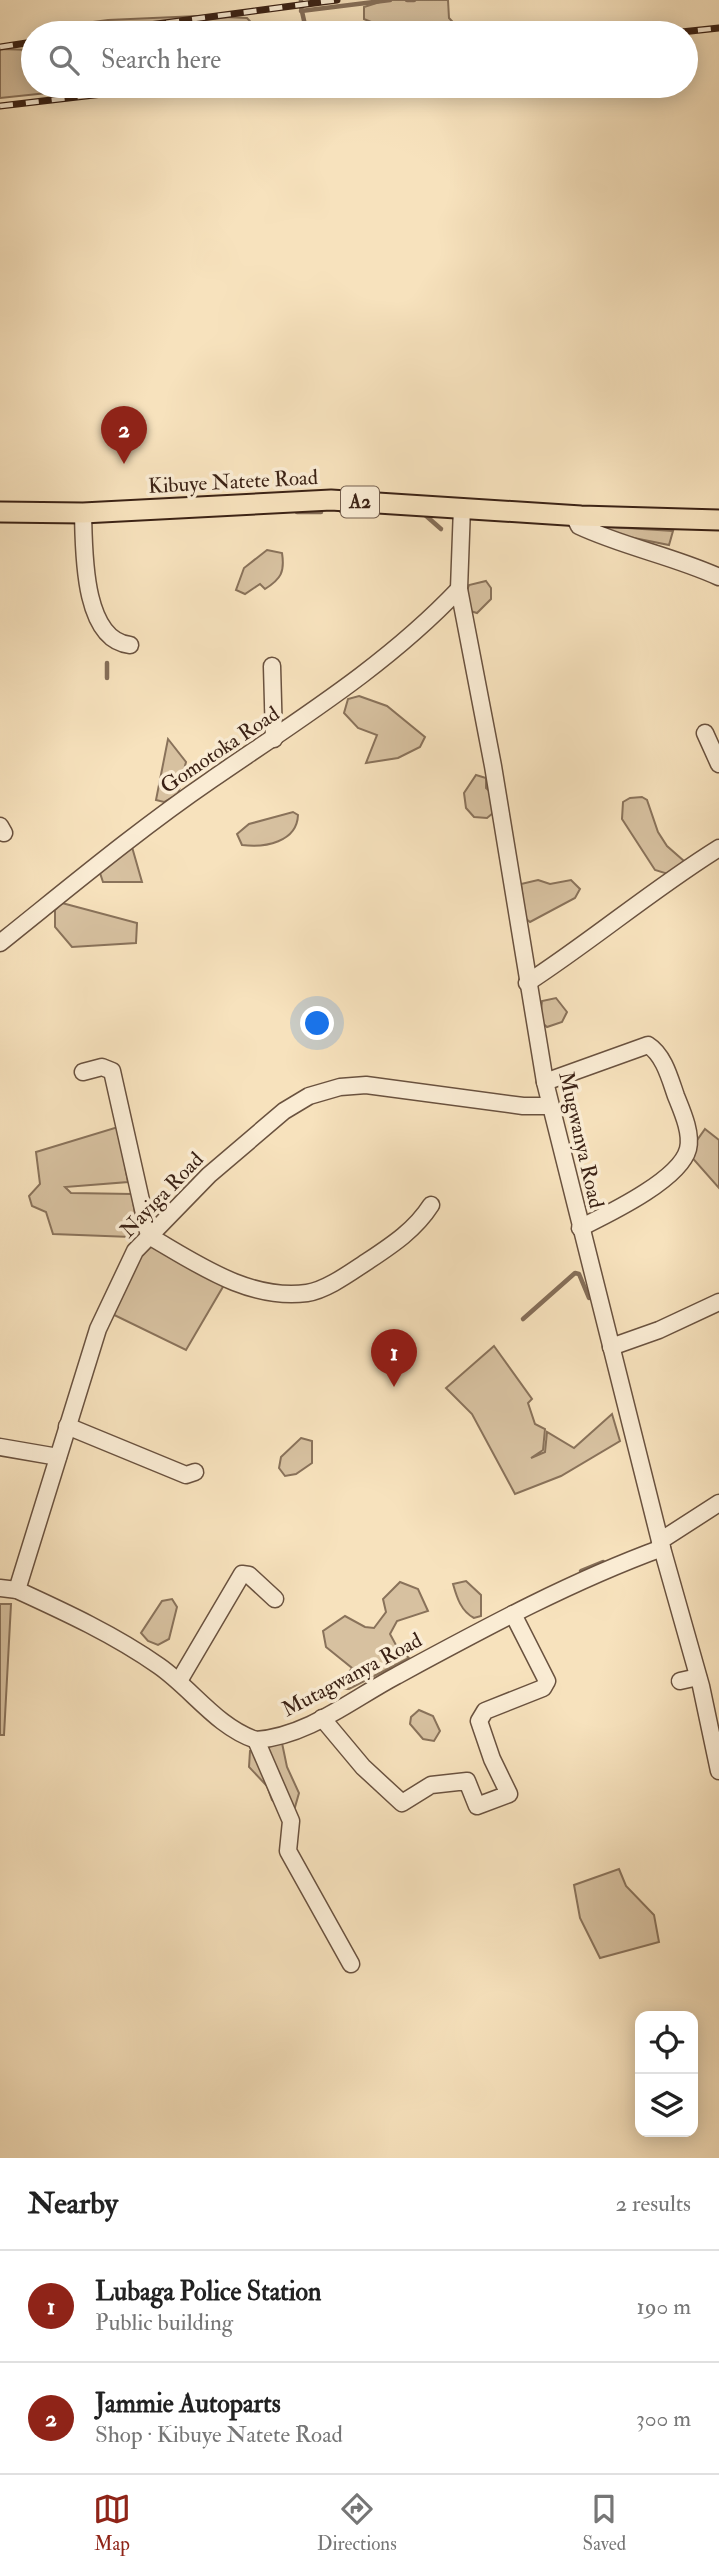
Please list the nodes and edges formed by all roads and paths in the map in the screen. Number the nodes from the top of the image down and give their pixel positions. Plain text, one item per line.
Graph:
1 (462, 507) junction
2 (0, 512) edge
3 (83, 513) junction
4 (581, 516) junction
5 (719, 520) edge
6 (719, 577) edge
7 (459, 589) junction
8 (130, 645) dead end
9 (272, 666) dead end
10 (705, 733) dead end
11 (274, 739) junction
12 (719, 764) edge
13 (719, 848) edge
14 (0, 943) edge
15 (527, 983) junction
16 (83, 1072) dead end
17 (545, 1082) junction
18 (550, 1106) junction
19 (431, 1205) dead end
20 (580, 1228) junction
21 (149, 1236) junction
22 (719, 1302) edge
23 (611, 1347) junction
24 (67, 1426) junction
25 (0, 1447) edge
26 (58, 1457) junction
27 (195, 1472) dead end
28 (719, 1503) edge
29 (661, 1544) junction
30 (0, 1588) edge
31 (17, 1590) junction
32 (275, 1599) dead end
33 (513, 1614) junction
34 (698, 1676) junction
35 (179, 1681) junction
36 (680, 1681) dead end
37 (713, 1707) edge
38 (322, 1718) junction
39 (256, 1740) junction
40 (718, 1764) edge
41 (351, 1964) dead end

1 - 3 main road, Kibuye Natete Road / A2
1 - 4 main road, Kibuye Natete Road / A2
1 - 7 street, Mugwanya Road
2 - 3 main road, Kibuye Natete Road / A2
3 - 8 street
4 - 5 main road, Kibuye Natete Road / A2
4 - 6 street
7 - 11 street, Gomotoka Road
7 - 15 street, Mugwanya Road
9 - 11 street
10 - 12 street
11 - 14 street, Gomotoka Road
13 - 15 street
15 - 17 street, Mugwanya Road
16 - 21 street
17 - 18 street, Mugwanya Road
17 - 20 street
18 - 20 street, Mugwanya Road
18 - 21 street, Nayiga Road
19 - 21 street
20 - 23 street, Mugwanya Road
21 - 24 street, Nayiga Road
22 - 23 street
23 - 29 street, Mugwanya Road
24 - 26 street, Nayiga Road
24 - 27 street
25 - 26 street
26 - 31 street, Nayiga Road
28 - 29 street, Mutagwanya Road
29 - 33 street, Mutagwanya Road
29 - 34 street, Mugwanya Road
30 - 31 street
31 - 35 street
32 - 35 street
33 - 38 street, Mutagwanya Road
33 - 38 street
34 - 36 street
34 - 37 street, Mugwanya Road
35 - 39 street
37 - 40 street, Mugwanya Road
38 - 39 street, Mutagwanya Road
39 - 41 street

